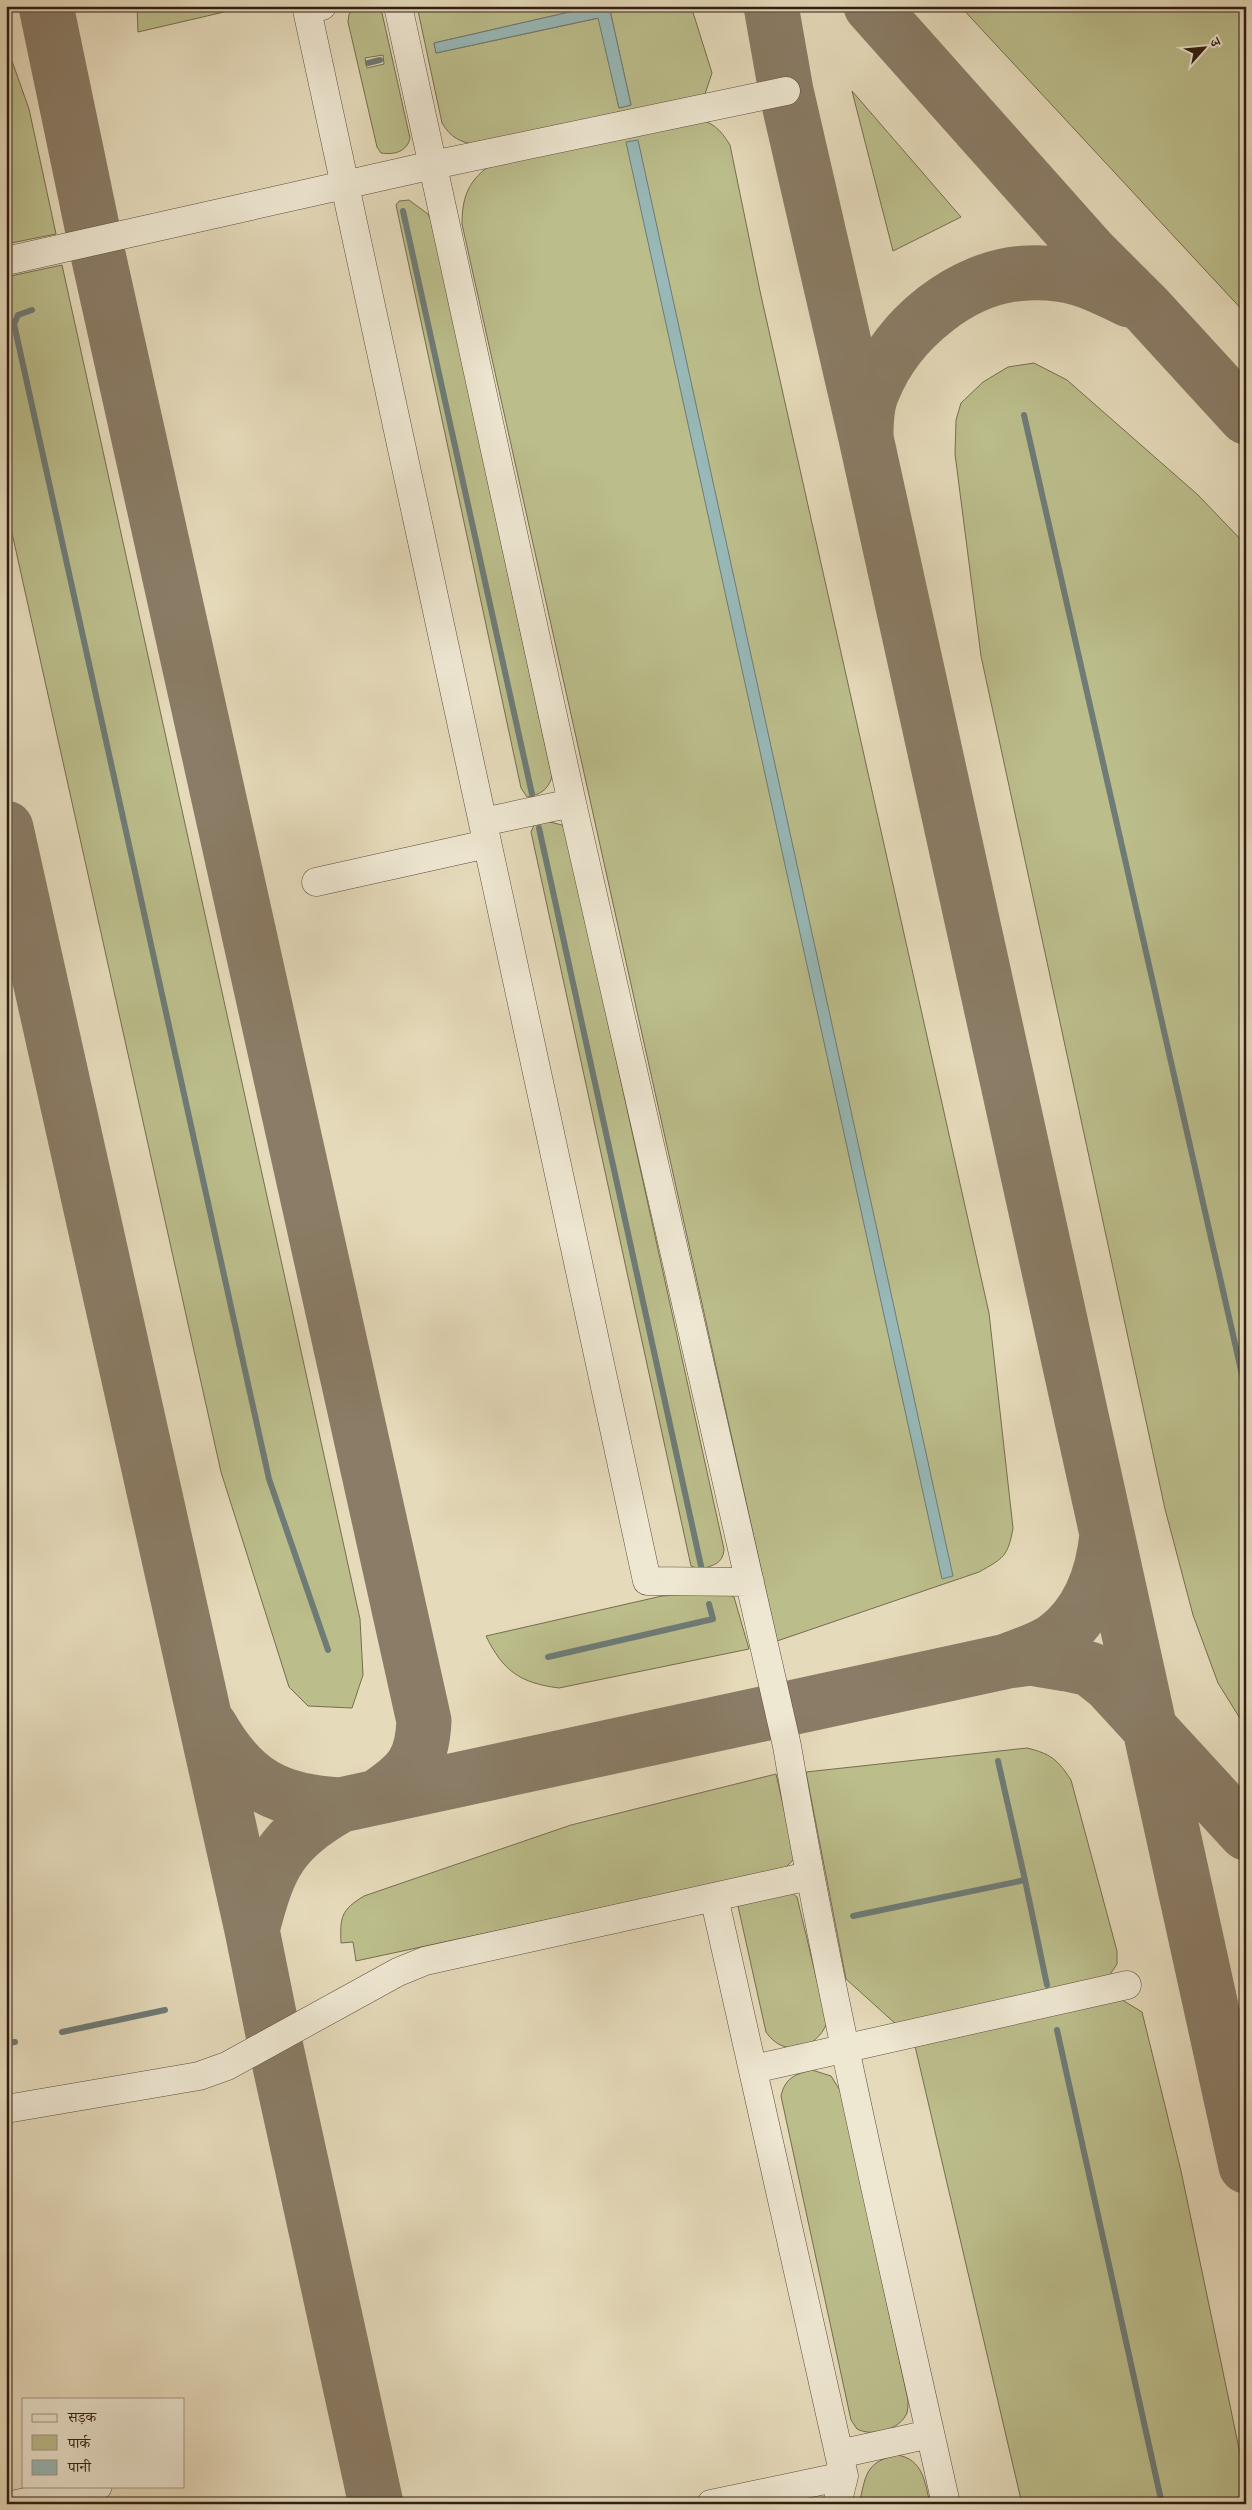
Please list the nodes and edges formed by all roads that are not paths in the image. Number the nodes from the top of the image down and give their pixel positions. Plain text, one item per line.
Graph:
1 (322, 6) edge
2 (398, 6) edge
3 (786, 91) dead end
4 (433, 165) junction
5 (345, 185) junction
6 (6, 261) edge
7 (572, 803) junction
8 (485, 833) junction
9 (316, 882) dead end
10 (750, 1582) junction
11 (809, 1876) junction
12 (714, 1897) junction
13 (1126, 1985) dead end
14 (845, 2049) junction
15 (754, 2069) junction
16 (6, 2109) edge
17 (930, 2434) junction
18 (841, 2465) junction
19 (89, 2488) edge
20 (17, 2504) edge
21 (711, 2504) edge
22 (837, 2504) edge
23 (946, 2504) edge

1 - 5 lane
2 - 4 lane
3 - 4 lane
4 - 5 lane
4 - 7 lane
5 - 6 lane
5 - 8 lane
7 - 8 lane
7 - 10 lane
8 - 9 lane
8 - 10 lane
10 - 11 lane
11 - 12 lane
11 - 14 lane
12 - 15 lane
12 - 16 lane
13 - 14 lane
14 - 15 lane
14 - 17 lane
15 - 18 lane
17 - 18 lane
17 - 23 lane
18 - 21 lane
18 - 22 lane
19 - 20 lane

